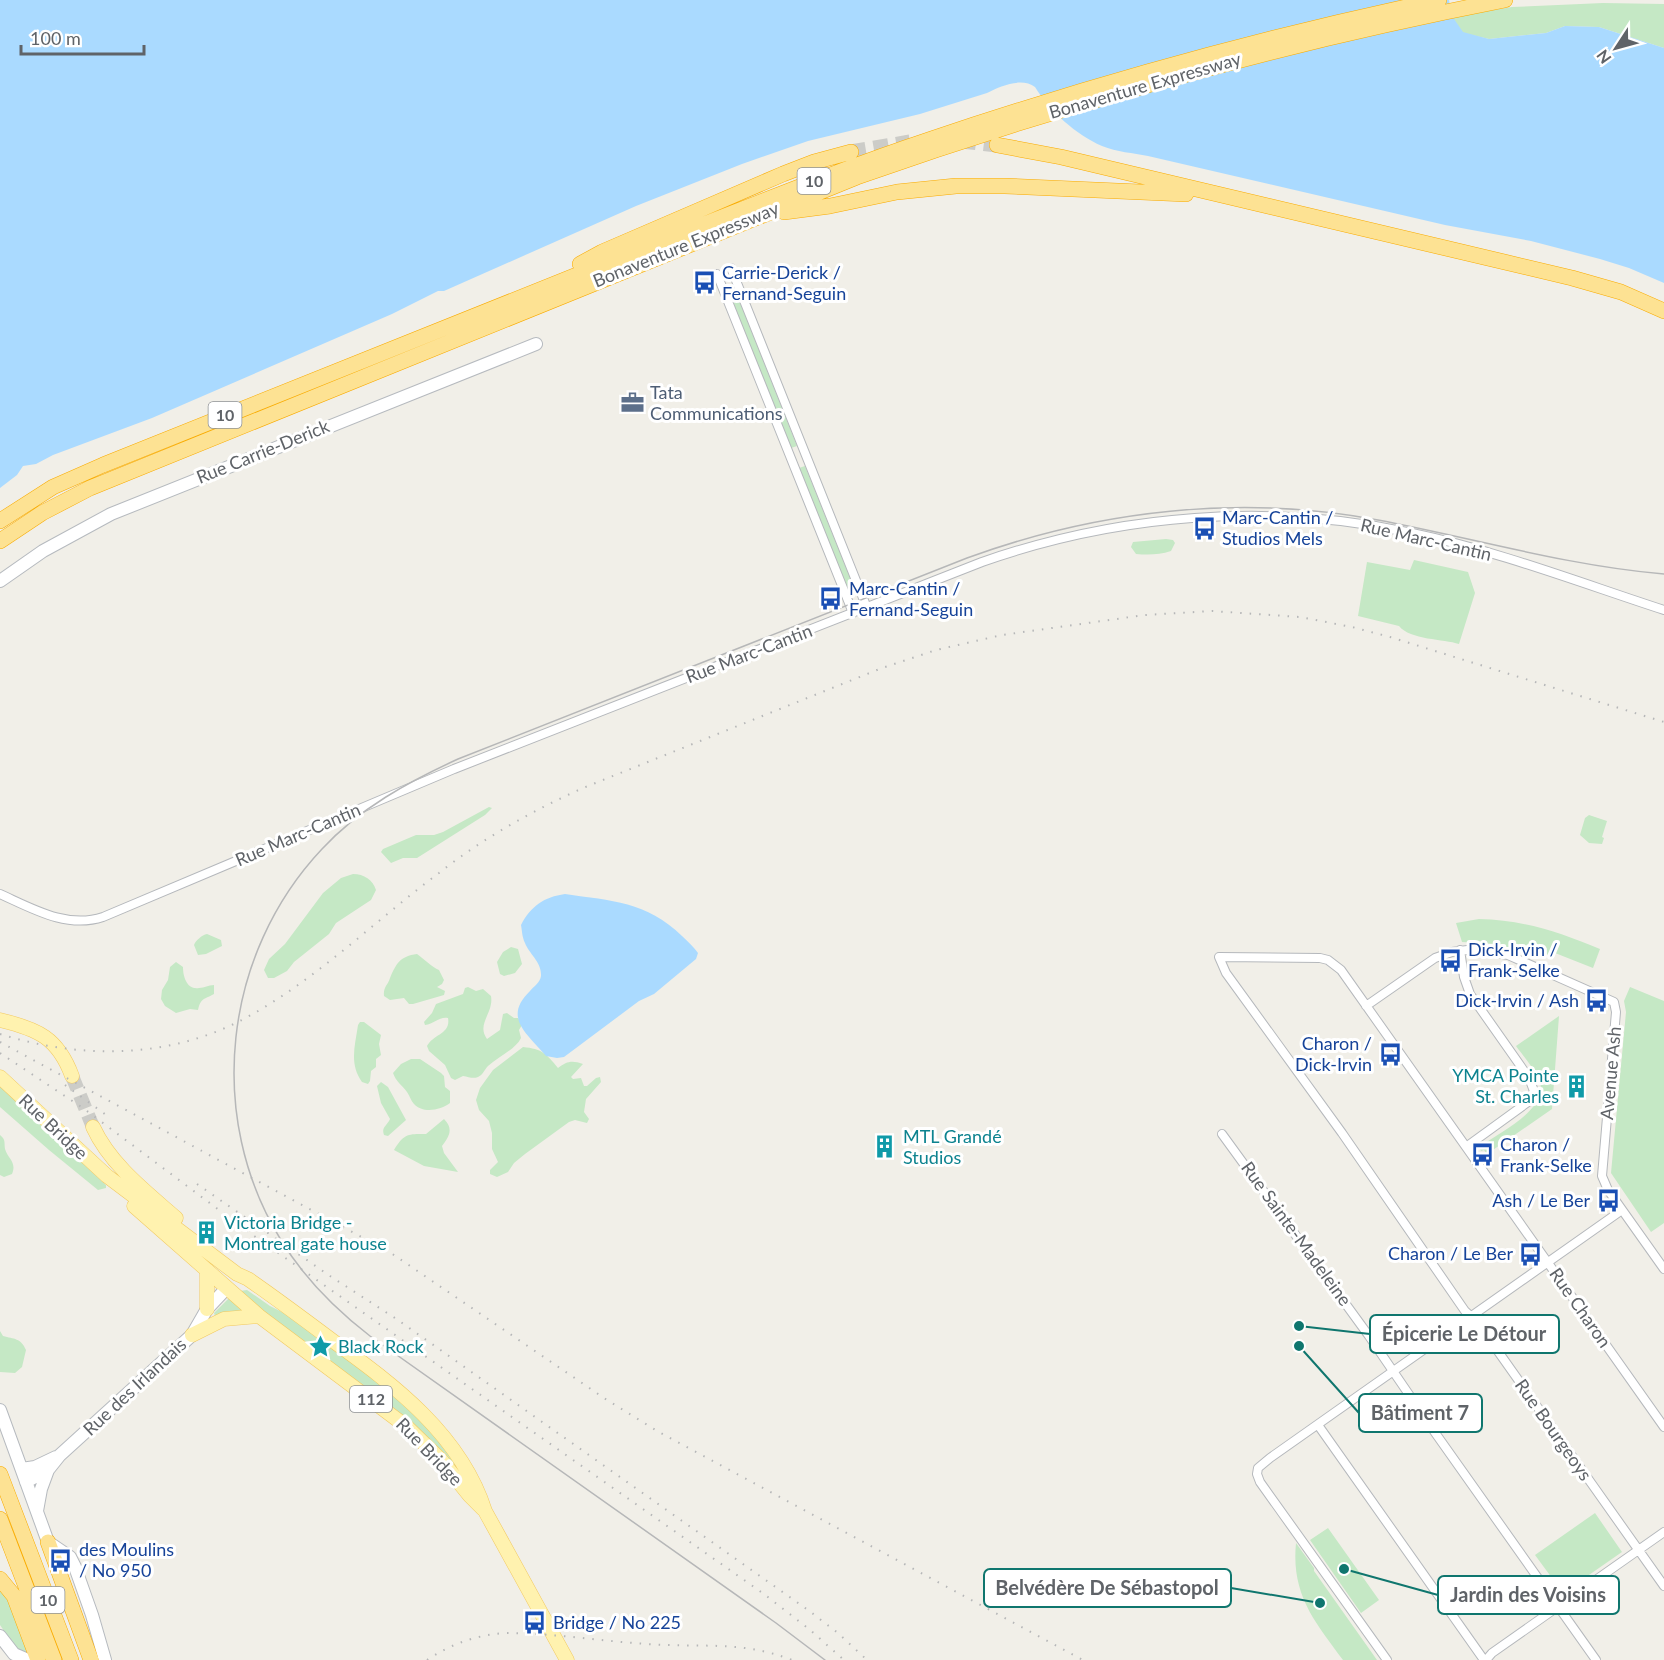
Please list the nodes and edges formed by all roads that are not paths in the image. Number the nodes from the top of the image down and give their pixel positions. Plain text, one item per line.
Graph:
1 (1505, 0) edge
2 (1445, 5) edge
3 (1027, 114) junction
4 (997, 145) tunnel mouth
5 (851, 152) tunnel mouth
6 (1221, 196) junction
7 (760, 215) junction
8 (731, 268) dead end
9 (717, 274) dead end
10 (532, 291) junction
11 (1664, 311) edge
12 (536, 344) dead end
13 (90, 488) junction
14 (0, 521) edge
15 (0, 541) edge
16 (0, 553) edge
17 (0, 581) edge
18 (867, 608) junction
19 (1664, 610) edge
20 (854, 613) junction
21 (0, 894) edge
22 (1460, 950) junction
23 (1219, 957) joint
24 (1366, 1006) junction
25 (0, 1020) edge
26 (70, 1074) tunnel mouth
27 (0, 1077) edge
28 (89, 1124) tunnel mouth
29 (1222, 1134) dead end
30 (1466, 1147) junction
31 (107, 1176) junction
32 (160, 1210) junction
33 (1622, 1210) junction
34 (1548, 1263) junction
35 (203, 1266) junction
36 (1664, 1269) edge
37 (248, 1279) junction
38 (228, 1289) junction
39 (207, 1309) junction
40 (259, 1316) junction
41 (1471, 1316) junction
42 (192, 1335) junction
43 (1393, 1372) junction
44 (0, 1410) edge
45 (1318, 1425) junction
46 (1664, 1427) edge
47 (60, 1455) junction
48 (22, 1469) junction
49 (48, 1470) junction
50 (0, 1474) edge
51 (26, 1482) junction
52 (485, 1511) junction
53 (37, 1512) junction
54 (0, 1519) edge
55 (1664, 1532) edge
56 (48, 1542) junction
57 (1639, 1550) junction
58 (0, 1579) edge
59 (1664, 1586) edge
60 (1558, 1607) junction
61 (0, 1636) edge
62 (28, 1660) edge
63 (38, 1660) edge
64 (54, 1660) edge
65 (71, 1660) edge
66 (91, 1660) edge
67 (105, 1660) edge
68 (567, 1660) edge
69 (1387, 1660) edge
70 (1485, 1660) edge
71 (1596, 1660) edge

1 - 2 highway, Bonaventure Expressway / 10
2 - 3 highway, Bonaventure Expressway / 10
3 - 7 highway, Bonaventure Expressway / 10
3 - 10 highway, Bonaventure Expressway / 10
4 - 6 highway
5 - 10 highway
6 - 7 highway
6 - 11 highway
7 - 13 highway, Bonaventure Expressway / 10
8 - 18 street
9 - 20 street
10 - 14 highway, Bonaventure Expressway / 10
12 - 17 street, Rue Carrie-Derick
13 - 15 highway, Bonaventure Expressway / 10
13 - 16 highway
18 - 19 street, Rue Marc-Cantin
18 - 20 street, Rue Marc-Cantin
20 - 21 street, Rue Marc-Cantin
22 - 24 street
22 - 30 street
22 - 33 street, Avenue Ash
23 - 24 street, Rue Charon
23 - 41 street, Rue Bourgeoys
24 - 30 street, Rue Charon
25 - 26 main road
27 - 31 main road, Rue Bridge / 112
28 - 32 main road, Rue Bridge / 112
29 - 43 street, Rue Sainte-Madeleine
30 - 34 street, Rue Charon
31 - 32 main road, Rue Bridge / 112
31 - 35 main road, Rue Bridge / 112
32 - 35 main road, Rue Bridge / 112
32 - 37 main road, Rue Bridge / 112
33 - 34 street
33 - 36 street, Avenue Ash
34 - 41 street
34 - 46 street, Rue Charon
35 - 38 main road, Rue Bridge / 112
35 - 39 main road
37 - 38 main road
37 - 52 main road, Rue Bridge / 112
38 - 39 street, Rue des Irlandais
38 - 40 main road, Rue Bridge / 112
39 - 42 street, Rue des Irlandais
40 - 42 main road
40 - 52 main road, Rue Bridge / 112
41 - 43 street
41 - 57 street, Rue Bourgeoys
42 - 47 street, Rue des Irlandais
43 - 45 street
43 - 60 street, Rue Sainte-Madeleine
44 - 48 street
45 - 69 street
45 - 70 street
47 - 48 street, Rue des Irlandais
47 - 49 street, Rue des Irlandais
48 - 51 street
49 - 51 street, Rue des Irlandais
49 - 53 street
50 - 65 highway, 10
51 - 53 street
52 - 68 main road, Rue Bridge / 112
53 - 56 street
54 - 64 highway, 10
55 - 57 street
56 - 66 highway
56 - 67 street
57 - 59 street, Rue Bourgeoys
57 - 60 street
58 - 63 highway
60 - 70 street
60 - 71 street, Rue Sainte-Madeleine
61 - 62 street

